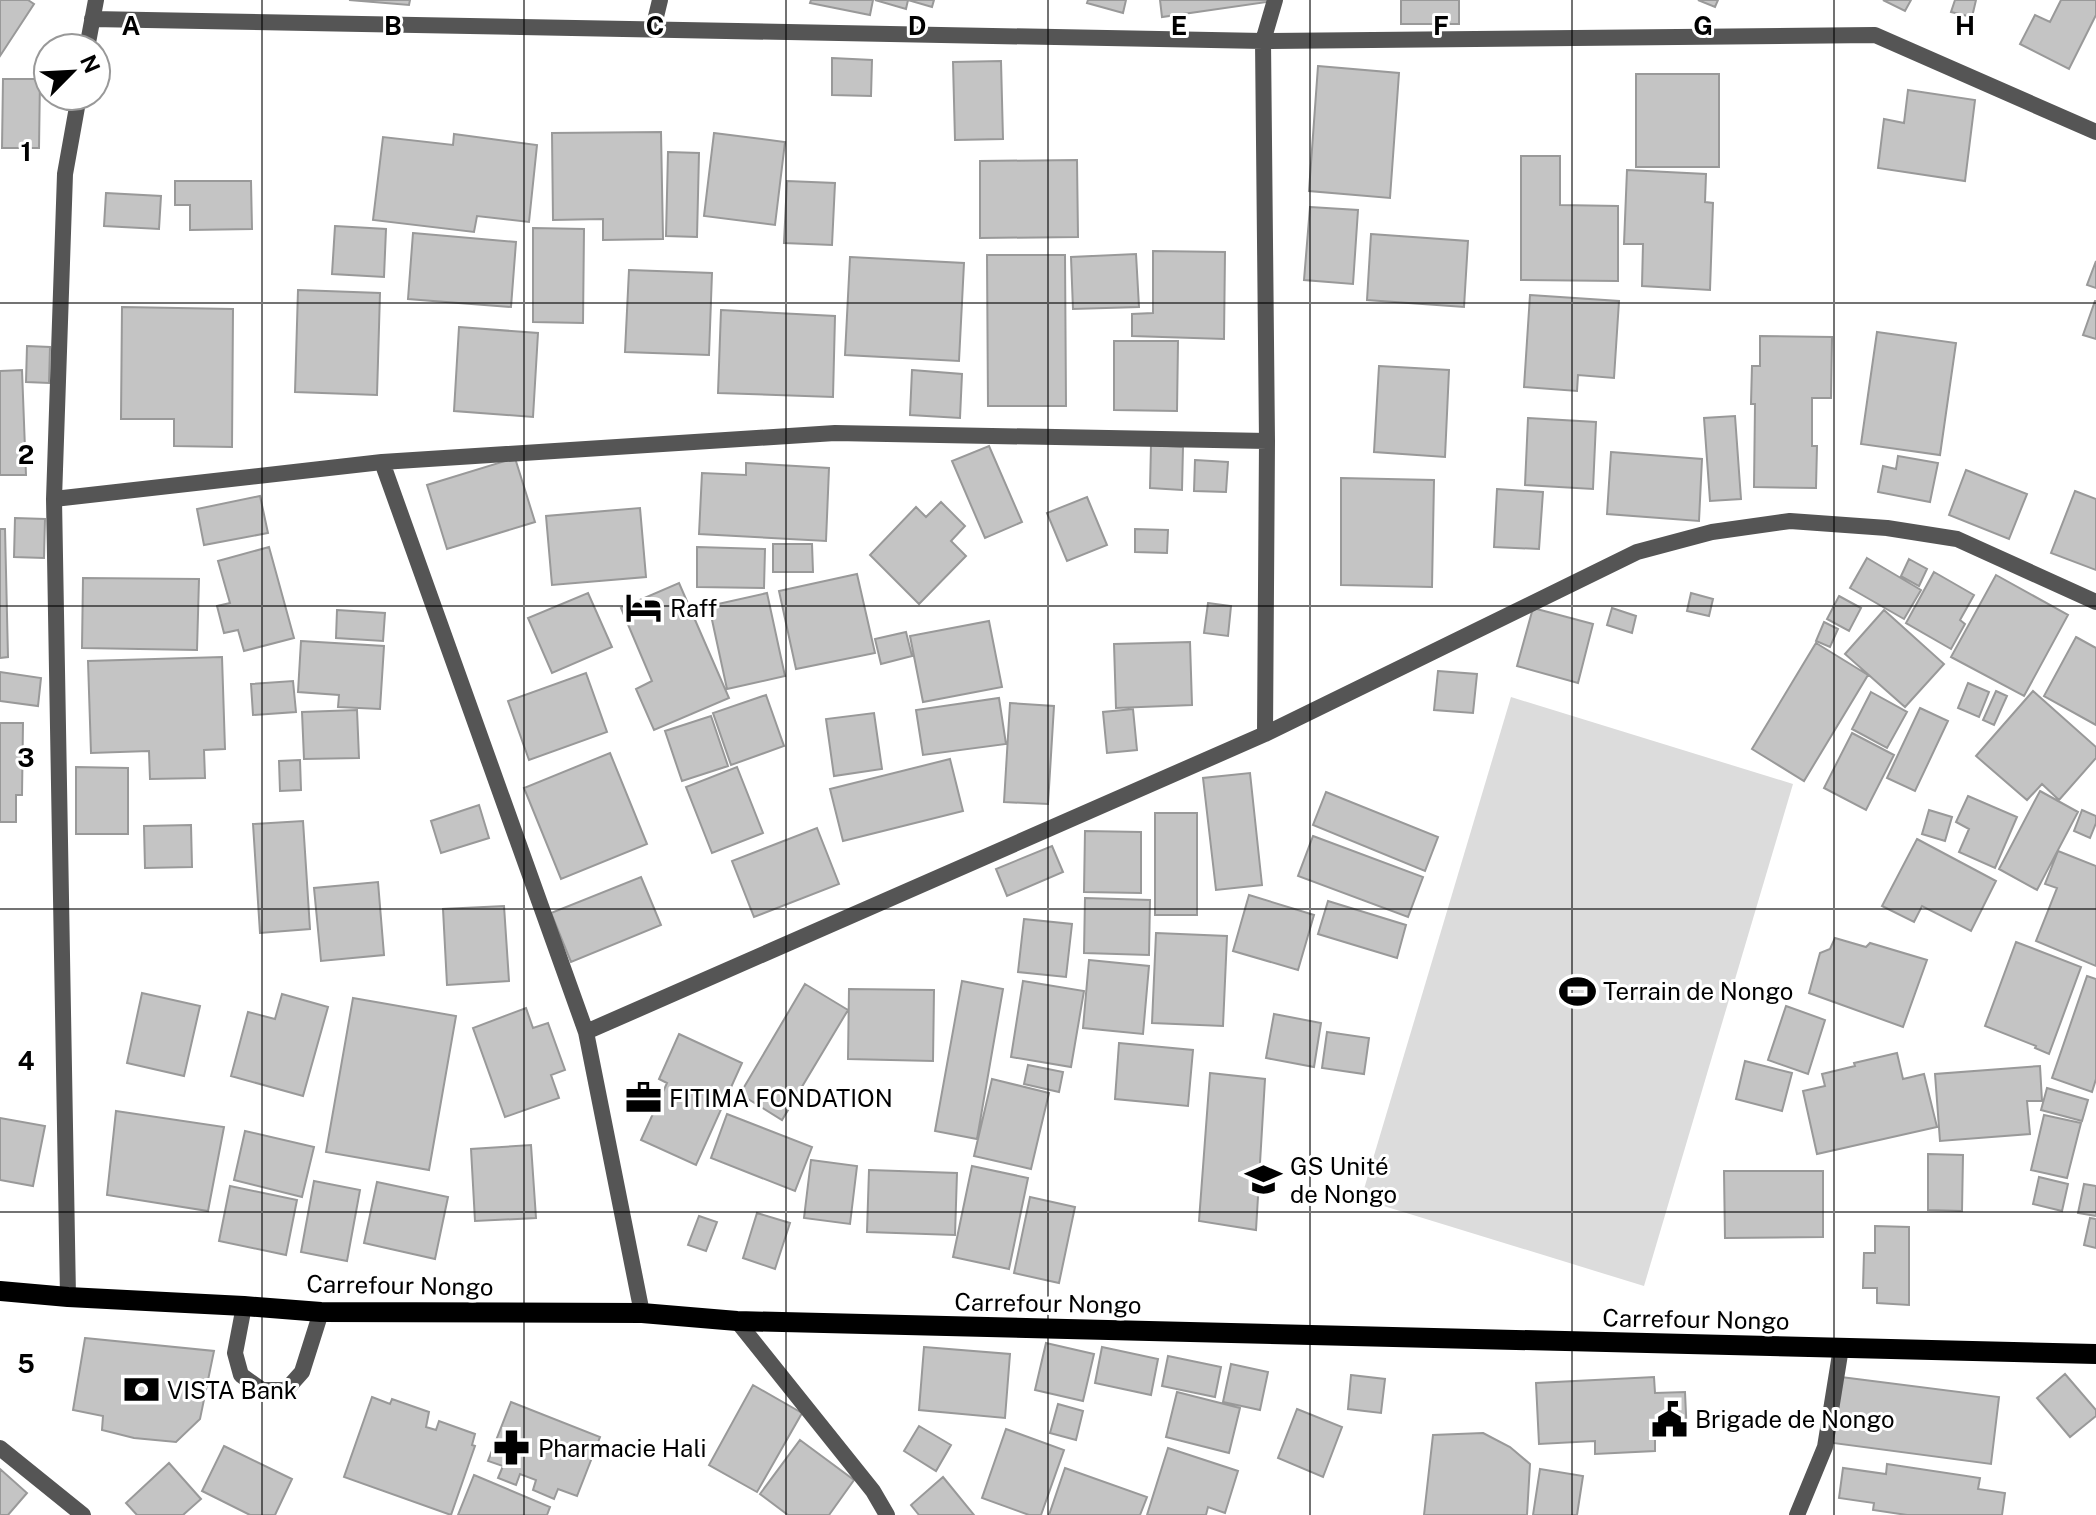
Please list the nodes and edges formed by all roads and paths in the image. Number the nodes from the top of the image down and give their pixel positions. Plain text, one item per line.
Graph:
1 (96, 0) edge
2 (660, 0) edge
3 (1275, 0) edge
4 (92, 19) junction
5 (653, 29) junction
6 (90, 32) edge
7 (1263, 41) junction
8 (76, 112) edge
9 (2096, 132) edge
10 (1267, 441) junction
11 (382, 462) junction
12 (54, 499) junction
13 (2096, 602) edge
14 (1265, 734) junction
15 (586, 1032) junction
16 (0, 1291) edge
17 (68, 1297) junction
18 (244, 1306) junction
19 (321, 1312) junction
20 (642, 1313) junction
21 (737, 1321) junction
22 (1841, 1348) junction
23 (2096, 1354) edge
24 (0, 1448) edge
25 (83, 1515) edge
26 (887, 1515) edge
27 (1797, 1515) edge

1 - 4 street
2 - 5 street
3 - 7 street
4 - 5 street
4 - 6 street
5 - 7 street
7 - 9 street
7 - 10 street
8 - 12 street
10 - 11 street
10 - 14 street
11 - 12 street
11 - 15 street
12 - 17 street
13 - 14 street
14 - 15 street
15 - 20 street
16 - 17 main road, Carrefour Nongo
17 - 18 main road, Carrefour Nongo
18 - 19 main road, Carrefour Nongo
18 - 19 street
19 - 20 main road, Carrefour Nongo
20 - 21 main road, Carrefour Nongo
21 - 22 main road, Carrefour Nongo
21 - 26 street
22 - 23 main road, Carrefour Nongo
22 - 27 street
24 - 25 street

